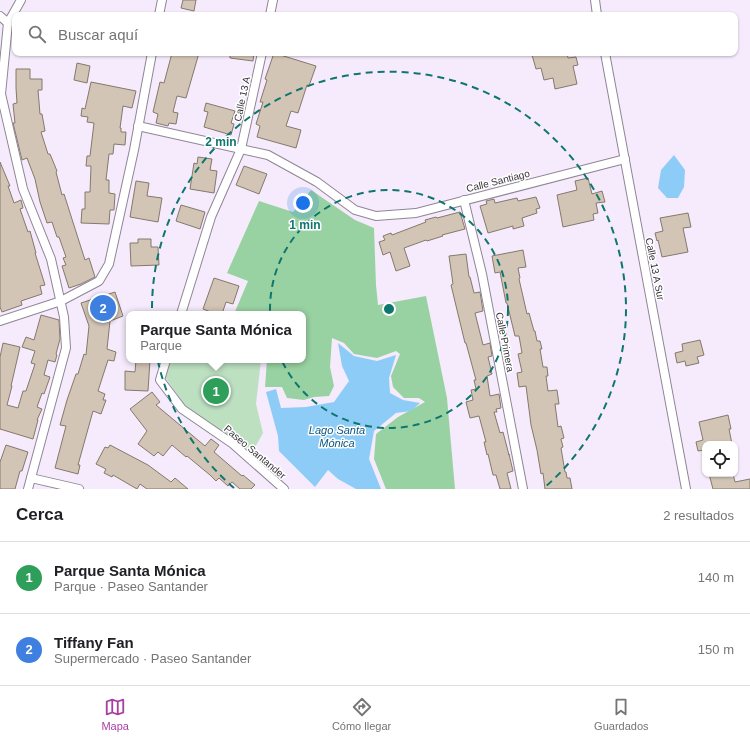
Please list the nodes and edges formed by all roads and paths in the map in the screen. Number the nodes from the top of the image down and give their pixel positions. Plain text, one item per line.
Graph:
1 (21, 0) edge
2 (162, 0) edge
3 (273, 0) edge
4 (595, 0) edge
5 (14, 12) edge
6 (160, 12) edge
7 (271, 12) edge
8 (597, 12) edge
9 (0, 16) edge
10 (12, 16) edge
11 (8, 23) junction
12 (151, 56) edge
13 (261, 56) edge
14 (606, 56) edge
15 (138, 126) junction
16 (241, 149) junction
17 (624, 159) junction
18 (464, 200) junction
19 (61, 301) junction
20 (182, 311) edge
21 (0, 321) edge
22 (165, 363) edge
23 (31, 478) junction
24 (28, 489) edge
25 (79, 489) edge
26 (284, 489) edge
27 (523, 489) edge
28 (686, 489) edge

1 - 5 street
2 - 6 street
3 - 7 street
4 - 8 street
9 - 11 street
10 - 11 street
11 - 19 street
12 - 15 street
13 - 16 street, Calle 13 A
14 - 17 street, Calle 13 A Sur
15 - 16 street
15 - 19 street
16 - 18 street, Calle Santiago
16 - 20 street
17 - 18 street, Calle Santiago
17 - 28 street, Calle 13 A Sur
18 - 27 street, Calle Primera
19 - 21 street
19 - 23 street
22 - 26 street, Paseo Santander
23 - 24 street
23 - 25 street

